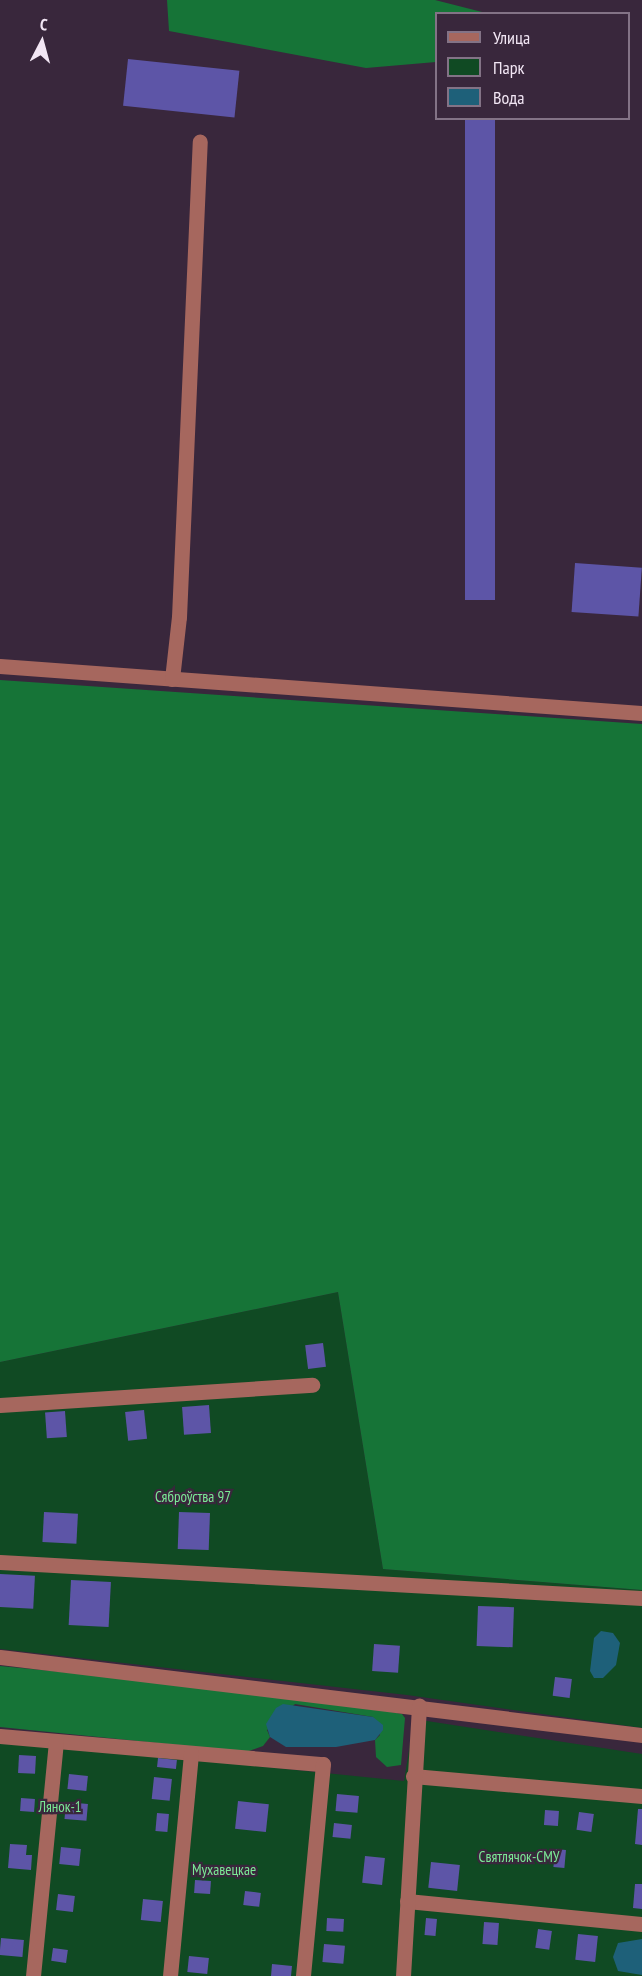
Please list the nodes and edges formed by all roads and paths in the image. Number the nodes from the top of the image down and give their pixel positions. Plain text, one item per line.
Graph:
1 (200, 141) dead end
2 (0, 666) edge
3 (172, 679) junction
4 (642, 713) edge
5 (312, 1385) dead end
6 (0, 1405) edge
7 (0, 1562) edge
8 (642, 1598) edge
9 (0, 1657) edge
10 (419, 1705) junction
11 (642, 1735) edge
12 (0, 1736) edge
13 (56, 1741) junction
14 (191, 1753) junction
15 (413, 1776) junction
16 (642, 1796) edge
17 (407, 1901) junction
18 (642, 1924) edge
19 (33, 1976) edge
20 (170, 1976) edge
21 (303, 1976) edge
22 (403, 1976) edge

1 - 3 street
2 - 3 street
3 - 4 street
5 - 6 street
7 - 8 street
9 - 10 street
10 - 11 street
10 - 15 street
12 - 13 street
13 - 14 street
13 - 19 street
14 - 20 street
14 - 21 street
15 - 16 street
15 - 17 street
17 - 18 street
17 - 22 street

